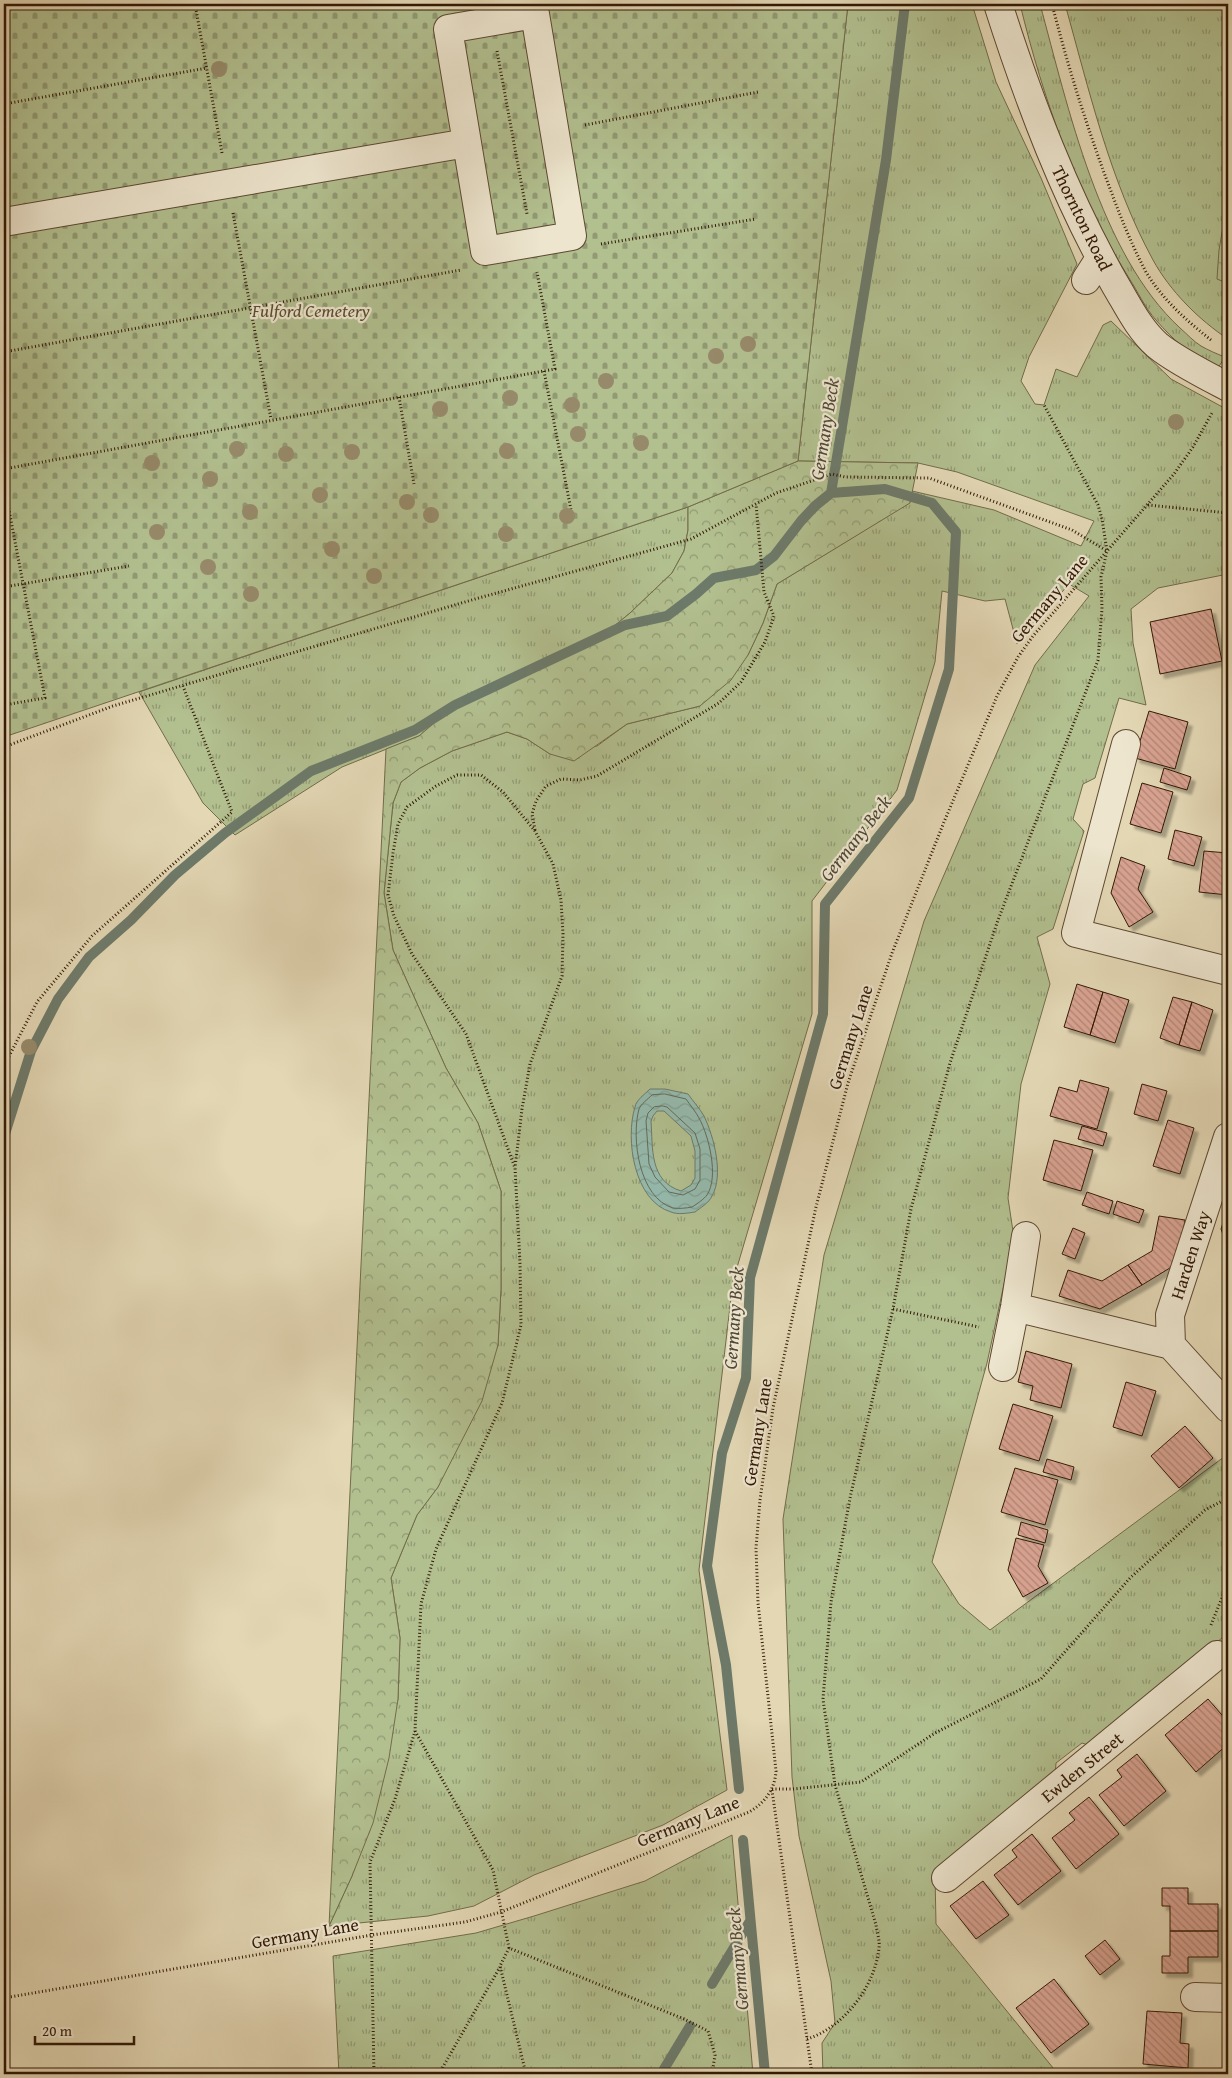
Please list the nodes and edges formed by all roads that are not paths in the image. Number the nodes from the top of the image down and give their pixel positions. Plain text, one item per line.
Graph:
1 (998, 4) edge
2 (490, 12) edge
3 (467, 142) junction
4 (4, 222) edge
5 (1100, 258) junction
6 (1086, 280) dead end
7 (1227, 386) edge
8 (1126, 744) dead end
9 (1228, 971) edge
10 (1228, 1137) edge
11 (1026, 1236) dead end
12 (1012, 1320) junction
13 (1171, 1345) junction
14 (1003, 1367) dead end
15 (1228, 1408) edge
16 (1219, 1657) edge
17 (946, 1878) dead end
18 (1195, 1997) dead end
19 (1228, 1998) edge

1 - 5 street, Thornton Road
2 - 3 street
2 - 3 street
3 - 4 street
5 - 6 street
5 - 7 street, Thornton Road
8 - 9 street
10 - 13 street, Harden Way
11 - 12 street
12 - 13 street
12 - 14 street
13 - 15 street
16 - 17 street, Ewden Street
18 - 19 street

